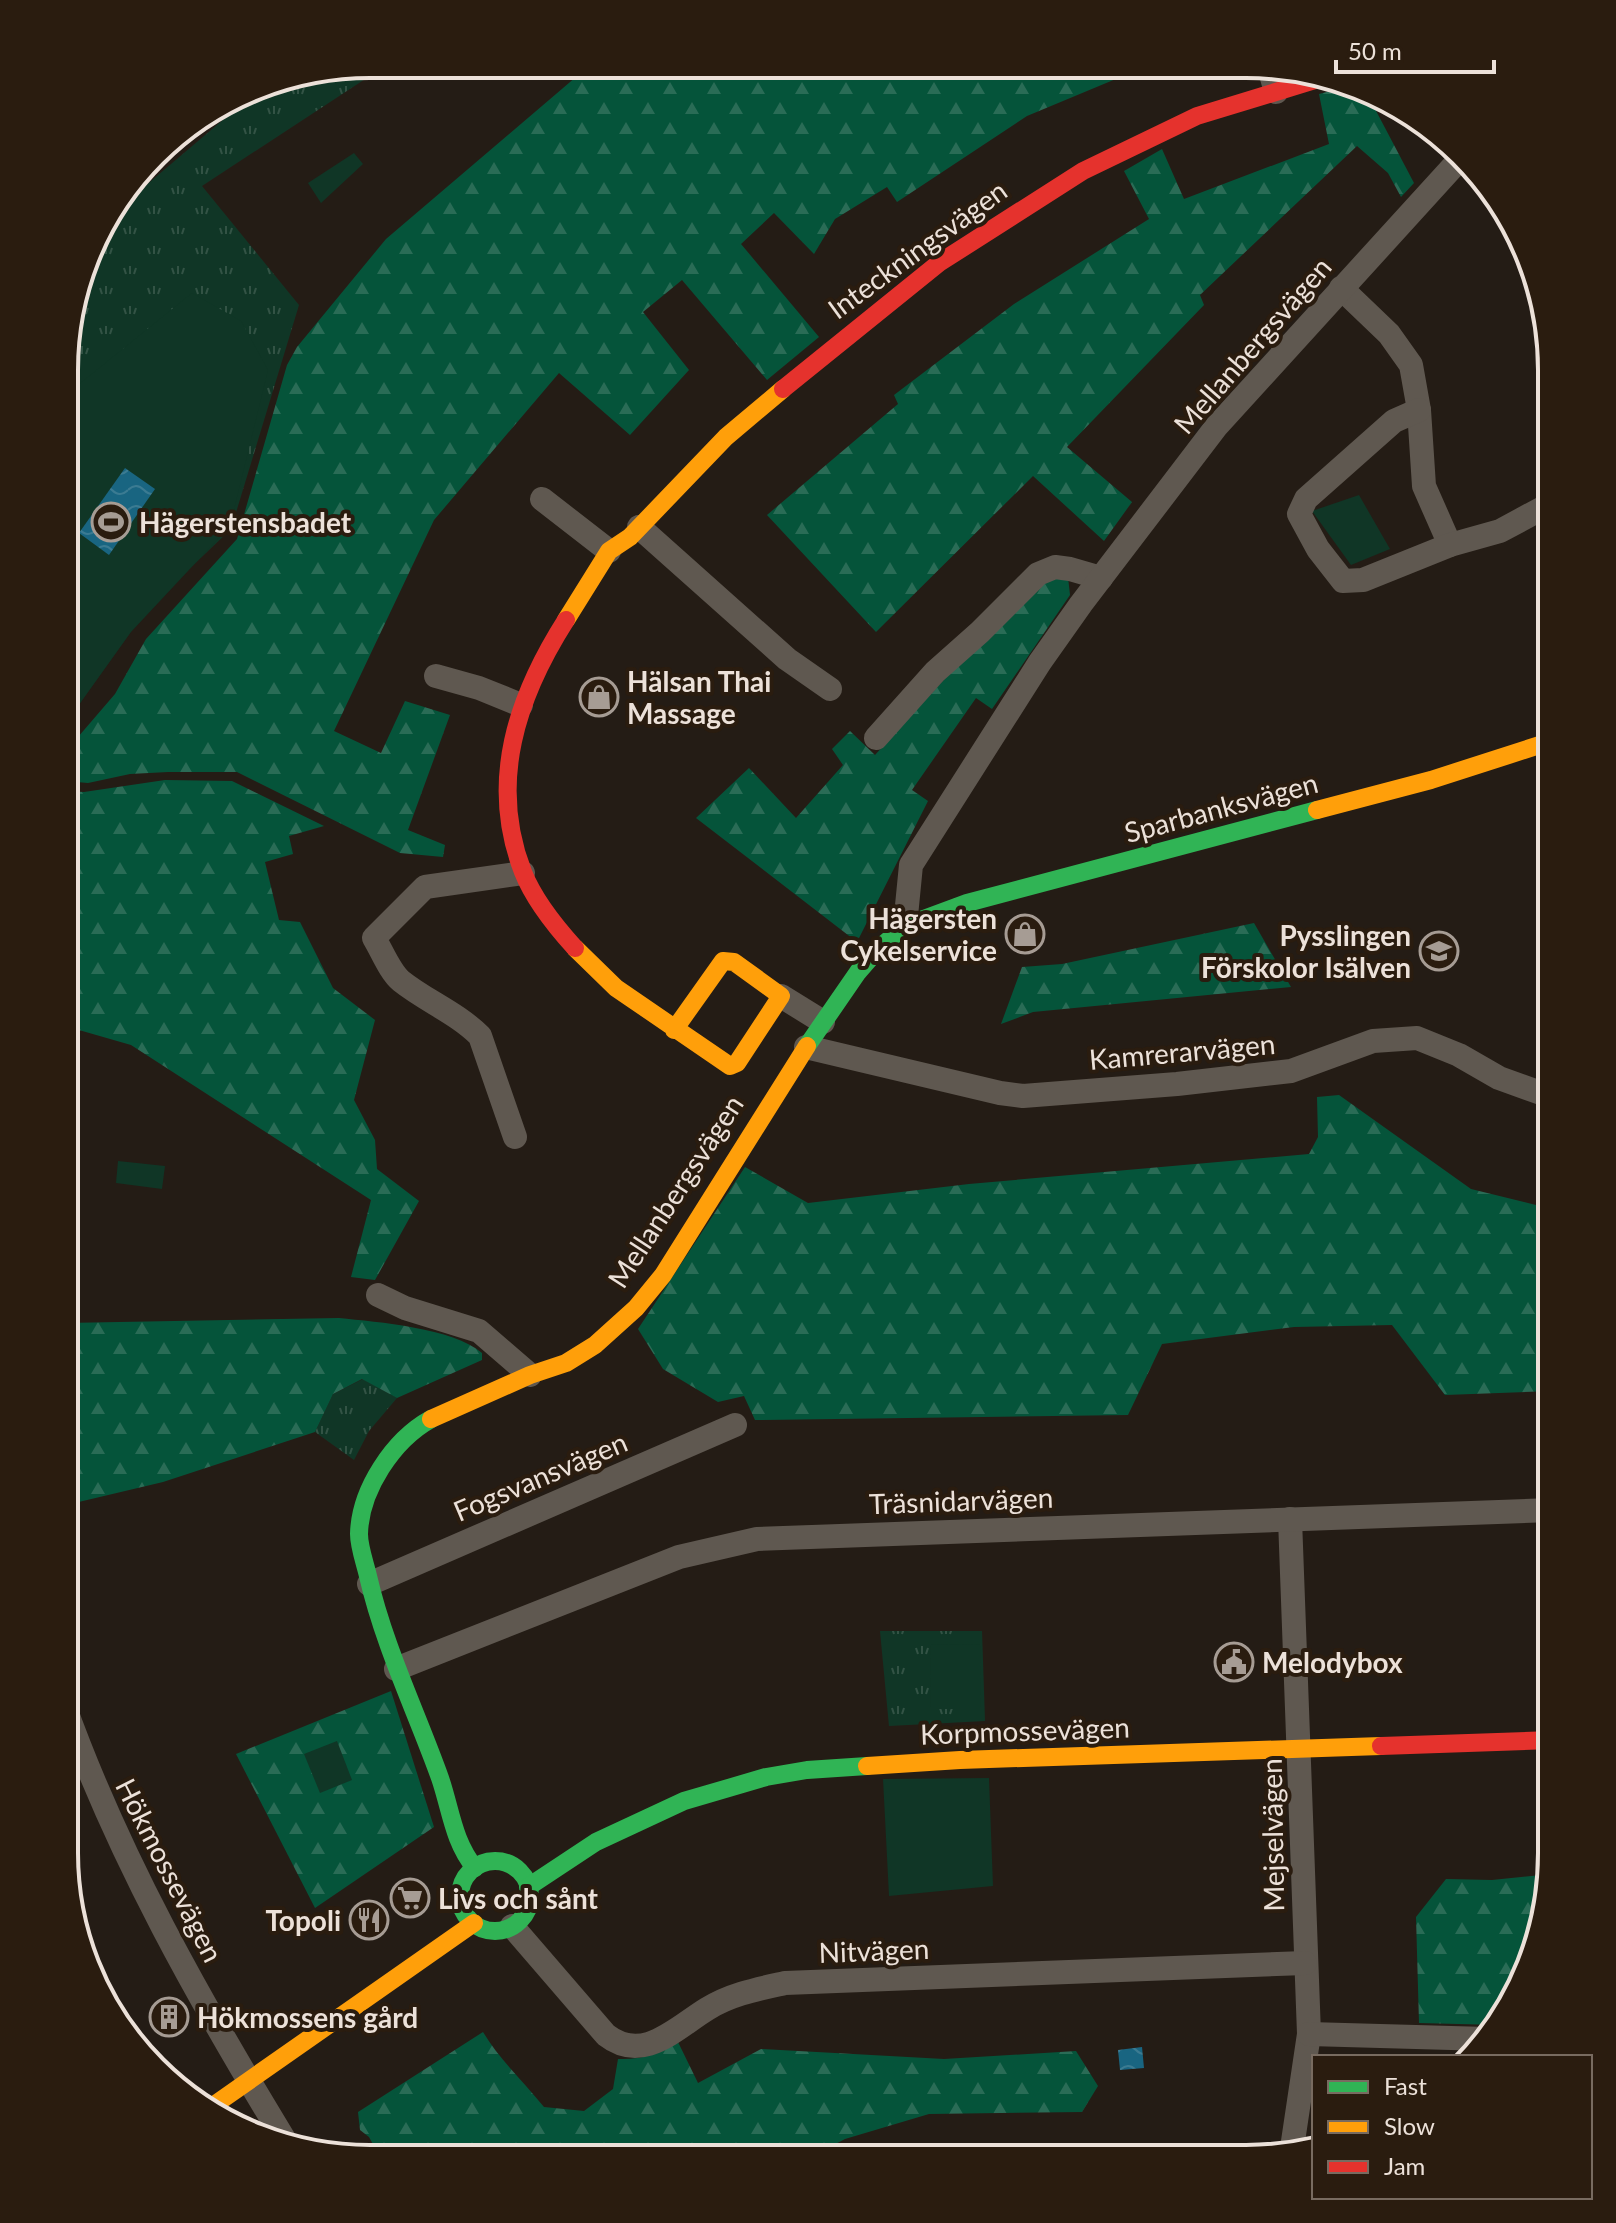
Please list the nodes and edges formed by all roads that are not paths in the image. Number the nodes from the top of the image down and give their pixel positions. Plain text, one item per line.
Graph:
1 (1272, 79) edge
2 (1302, 84) edge
3 (1276, 92) junction
4 (1454, 166) edge
5 (1341, 288) junction
6 (1419, 410) junction
7 (542, 499) dead end
8 (1538, 511) edge
9 (639, 527) junction
10 (1450, 545) junction
11 (609, 551) junction
12 (1101, 578) junction
13 (436, 676) dead end
14 (830, 689) dead end
15 (521, 705) junction
16 (876, 738) dead end
17 (1538, 746) edge
18 (523, 873) junction
19 (905, 926) junction
20 (781, 996) junction
21 (823, 1022) junction
22 (674, 1030) junction
23 (806, 1047) junction
24 (1538, 1092) edge
25 (515, 1137) dead end
26 (378, 1295) dead end
27 (530, 1375) junction
28 (735, 1425) dead end
29 (1538, 1510) edge
30 (1290, 1519) junction
31 (369, 1584) junction
32 (396, 1669) junction
33 (1538, 1740) edge
34 (78, 1743) edge
35 (1300, 1748) junction
36 (475, 1868) junction
37 (528, 1887) junction
38 (474, 1923) junction
39 (512, 1926) junction
40 (1305, 1963) junction
41 (1309, 2034) junction
42 (1472, 2039) edge
43 (249, 2080) junction
44 (218, 2102) edge
45 (279, 2131) edge
46 (1293, 2141) edge

1 - 3 street
2 - 3 street, Inteckningsvägen
3 - 9 street, Inteckningsvägen
4 - 5 street, Mellanbergsvägen
5 - 6 street
5 - 12 street, Mellanbergsvägen
6 - 10 street
6 - 10 street
7 - 11 street
8 - 10 street
9 - 11 street, Inteckningsvägen
9 - 14 street
11 - 15 street, Inteckningsvägen
12 - 16 street
12 - 19 street, Mellanbergsvägen
13 - 15 street
15 - 18 street, Inteckningsvägen
17 - 19 street, Sparbanksvägen
18 - 22 street, Inteckningsvägen
18 - 25 street
19 - 21 street, Mellanbergsvägen
20 - 21 street
20 - 22 street
20 - 22 street, Inteckningsvägen
21 - 23 street, Mellanbergsvägen
23 - 24 street, Kamrerarvägen
23 - 27 street, Mellanbergsvägen
26 - 27 street
27 - 31 street, Mellanbergsvägen
28 - 31 street, Fogsvansvägen
29 - 30 street, Träsnidarvägen
30 - 32 street, Träsnidarvägen
30 - 35 street, Mejselvägen
31 - 32 street, Mellanbergsvägen
32 - 36 street, Mellanbergsvägen
33 - 35 street, Korpmossevägen
34 - 43 street, Hökmossevägen
35 - 37 street, Korpmossevägen
35 - 40 street, Mejselvägen
36 - 37 street
36 - 38 street
37 - 39 street
38 - 39 street
38 - 43 street
39 - 40 street, Nitvägen
40 - 41 street, Mejselvägen
41 - 42 street
41 - 46 street, Mejselvägen
43 - 44 street
43 - 45 street, Hökmossevägen

